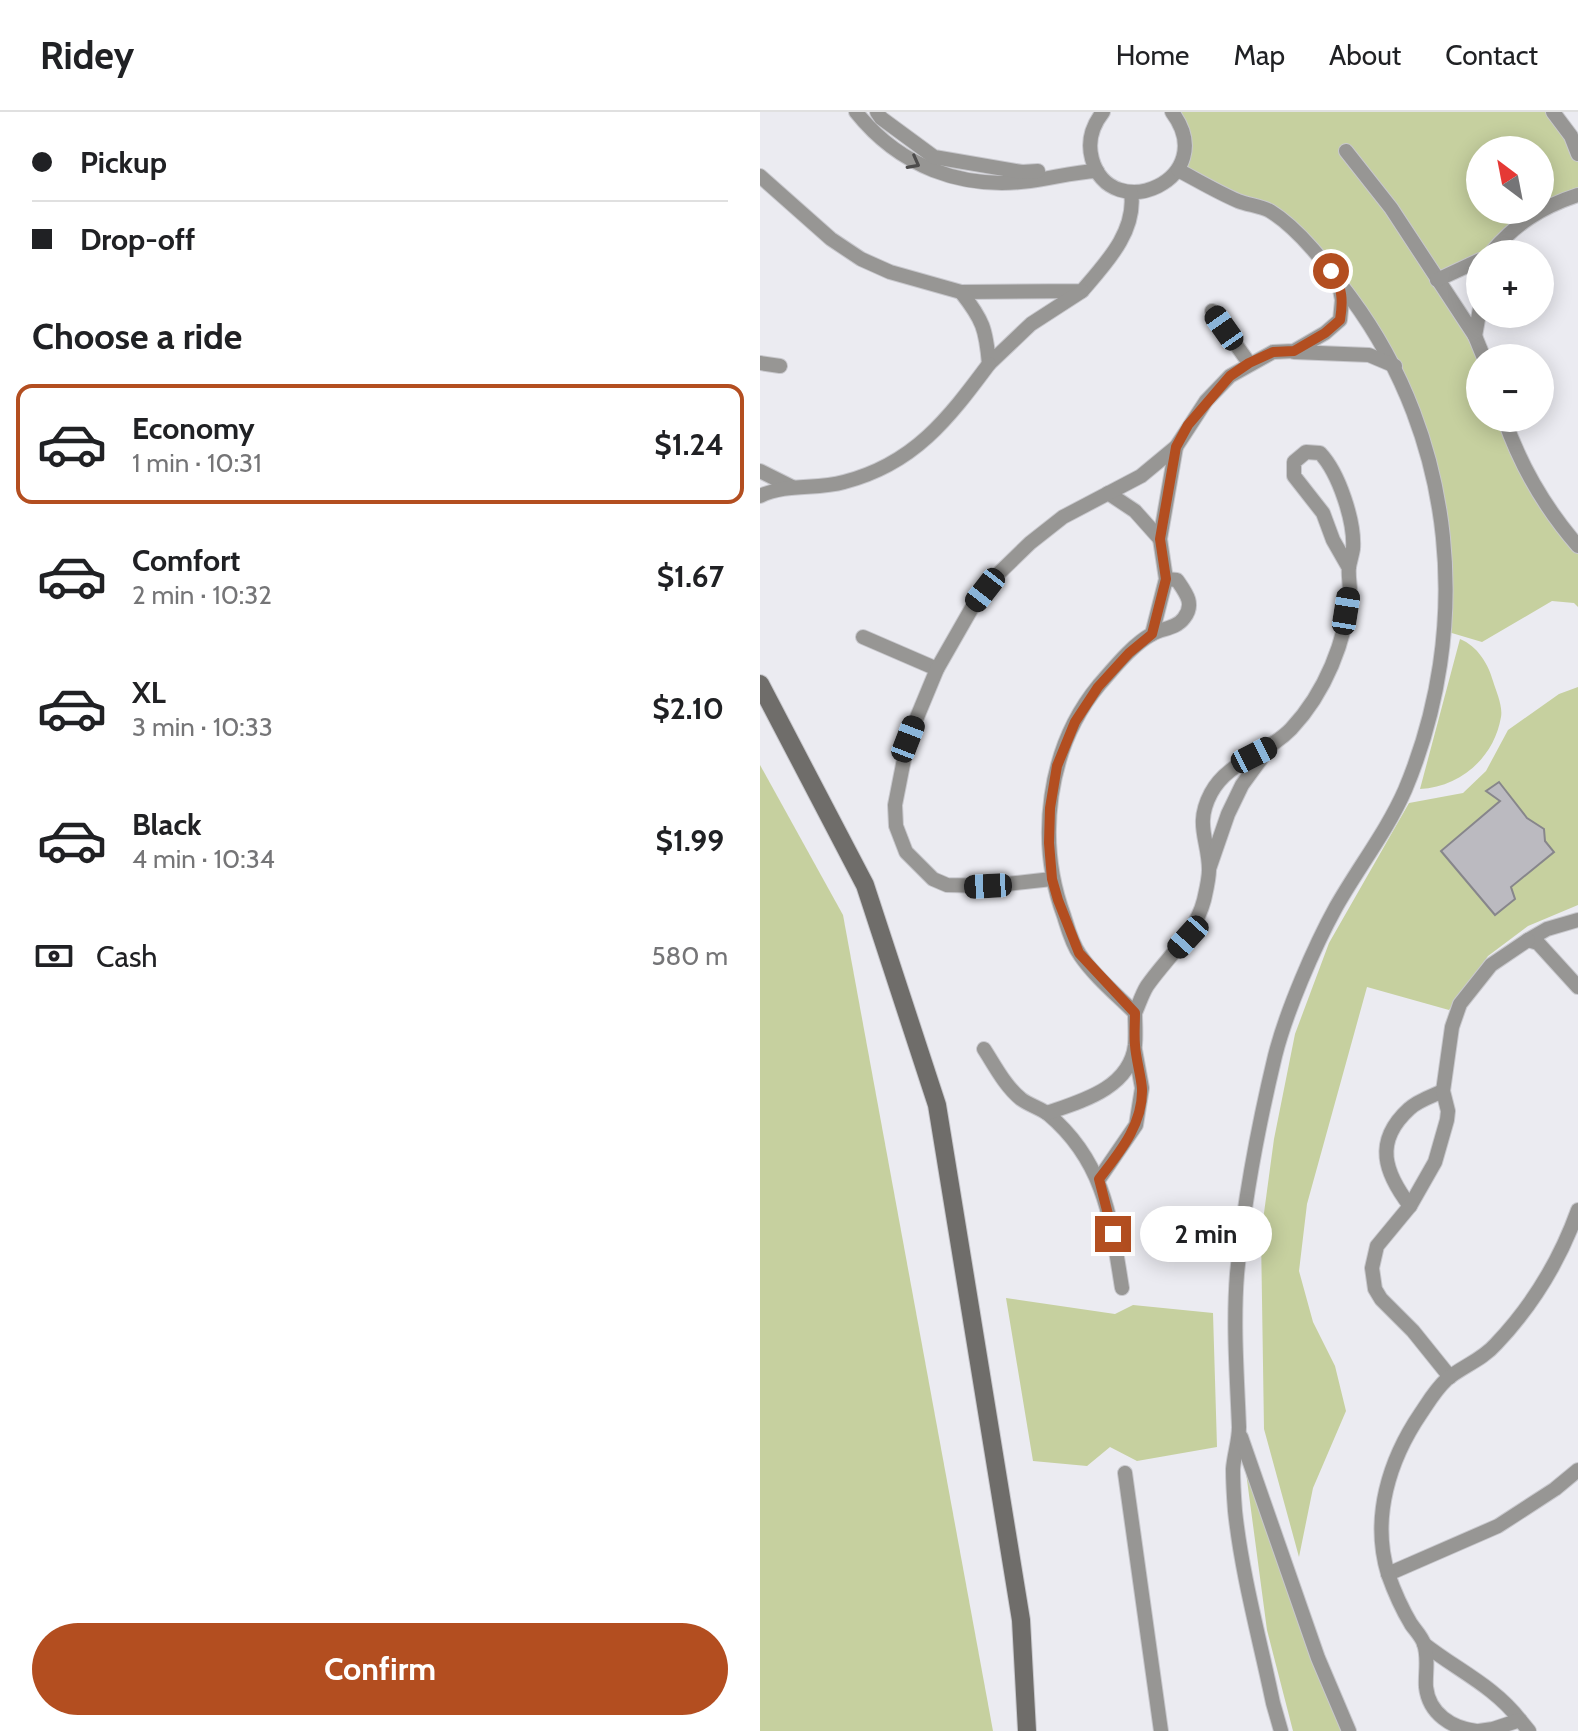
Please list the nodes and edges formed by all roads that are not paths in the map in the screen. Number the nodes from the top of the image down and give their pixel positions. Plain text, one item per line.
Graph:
1 (856, 112) edge
2 (877, 112) edge
3 (1103, 112) edge
4 (1172, 112) edge
5 (1553, 112) edge
6 (1346, 151) dead end
7 (1578, 154) edge
8 (1096, 167) junction
9 (1178, 170) junction
10 (760, 176) edge
11 (1131, 192) junction
12 (1578, 195) edge
13 (1502, 240) edge
14 (1466, 267) edge
15 (1437, 280) junction
16 (1338, 281) junction
17 (1082, 291) junction
18 (961, 292) junction
19 (1212, 311) dead end
20 (1476, 328) edge
21 (1475, 336) junction
22 (1478, 344) edge
23 (1294, 351) junction
24 (760, 363) edge
25 (1249, 363) junction
26 (989, 364) junction
27 (780, 366) dead end
28 (1395, 366) junction
29 (1509, 432) edge
30 (1176, 447) junction
31 (760, 471) edge
32 (793, 487) junction
33 (1108, 493) junction
34 (760, 496) edge
35 (1160, 539) junction
36 (1578, 546) edge
37 (1349, 568) junction
38 (1166, 579) junction
39 (1152, 634) junction
40 (863, 637) dead end
41 (937, 669) junction
42 (760, 684) edge
43 (1269, 748) junction
44 (1209, 869) junction
45 (1052, 879) junction
46 (1578, 920) edge
47 (1528, 940) junction
48 (1578, 987) edge
49 (1135, 1013) junction
50 (1135, 1046) junction
51 (984, 1049) dead end
52 (1443, 1091) junction
53 (1047, 1113) junction
54 (1099, 1179) junction
55 (1410, 1206) junction
56 (1578, 1210) edge
57 (1578, 1237) edge
58 (1563, 1245) junction
59 (1122, 1288) dead end
60 (1450, 1377) junction
61 (1239, 1433) junction
62 (1578, 1470) edge
63 (1125, 1473) dead end
64 (1388, 1574) junction
65 (1424, 1644) junction
66 (1524, 1726) edge
67 (1027, 1731) edge
68 (1161, 1731) edge
69 (1281, 1731) edge
70 (1349, 1731) edge
71 (1478, 1731) edge

1 -> 8 street
2 - 8 street
3 - 8 street
4 - 9 street
5 - 7 street
6 - 15 street
8 - 11 street
9 - 11 street
9 - 16 street
10 - 18 street
11 - 17 street
12 - 13 street
14 - 15 street
15 - 21 street
16 - 23 street
16 - 28 street
17 - 18 street
17 - 26 street
18 - 26 street
19 - 25 street
20 - 21 street
21 - 22 street
23 - 25 street
23 - 28 street
24 - 27 street
25 - 30 street
26 - 32 street
28 - 61 street
29 - 36 street
30 - 33 street
30 - 35 street
31 - 32 street
32 - 34 street
33 - 35 street
33 - 41 street
35 - 38 street
37 - 37 street
37 - 43 street
38 - 39 street
38 - 39 street
39 - 45 street
40 - 41 street
41 - 45 street
42 - 67 street
43 - 44 street
43 - 44 street
44 - 49 street
45 - 49 street
46 - 47 street
47 - 48 street
47 - 52 street
49 - 50 street
50 - 53 street
50 - 54 street
51 - 53 street
52 - 55 street
52 - 55 street
53 - 54 street
54 - 59 street
55 - 60 street
56 - 58 street
57 - 58 street
58 - 60 street
60 - 64 street
61 - 69 street
61 - 70 street
62 - 64 street
63 - 68 street
64 - 65 street
65 - 66 street
65 - 71 street
66 - 71 street

